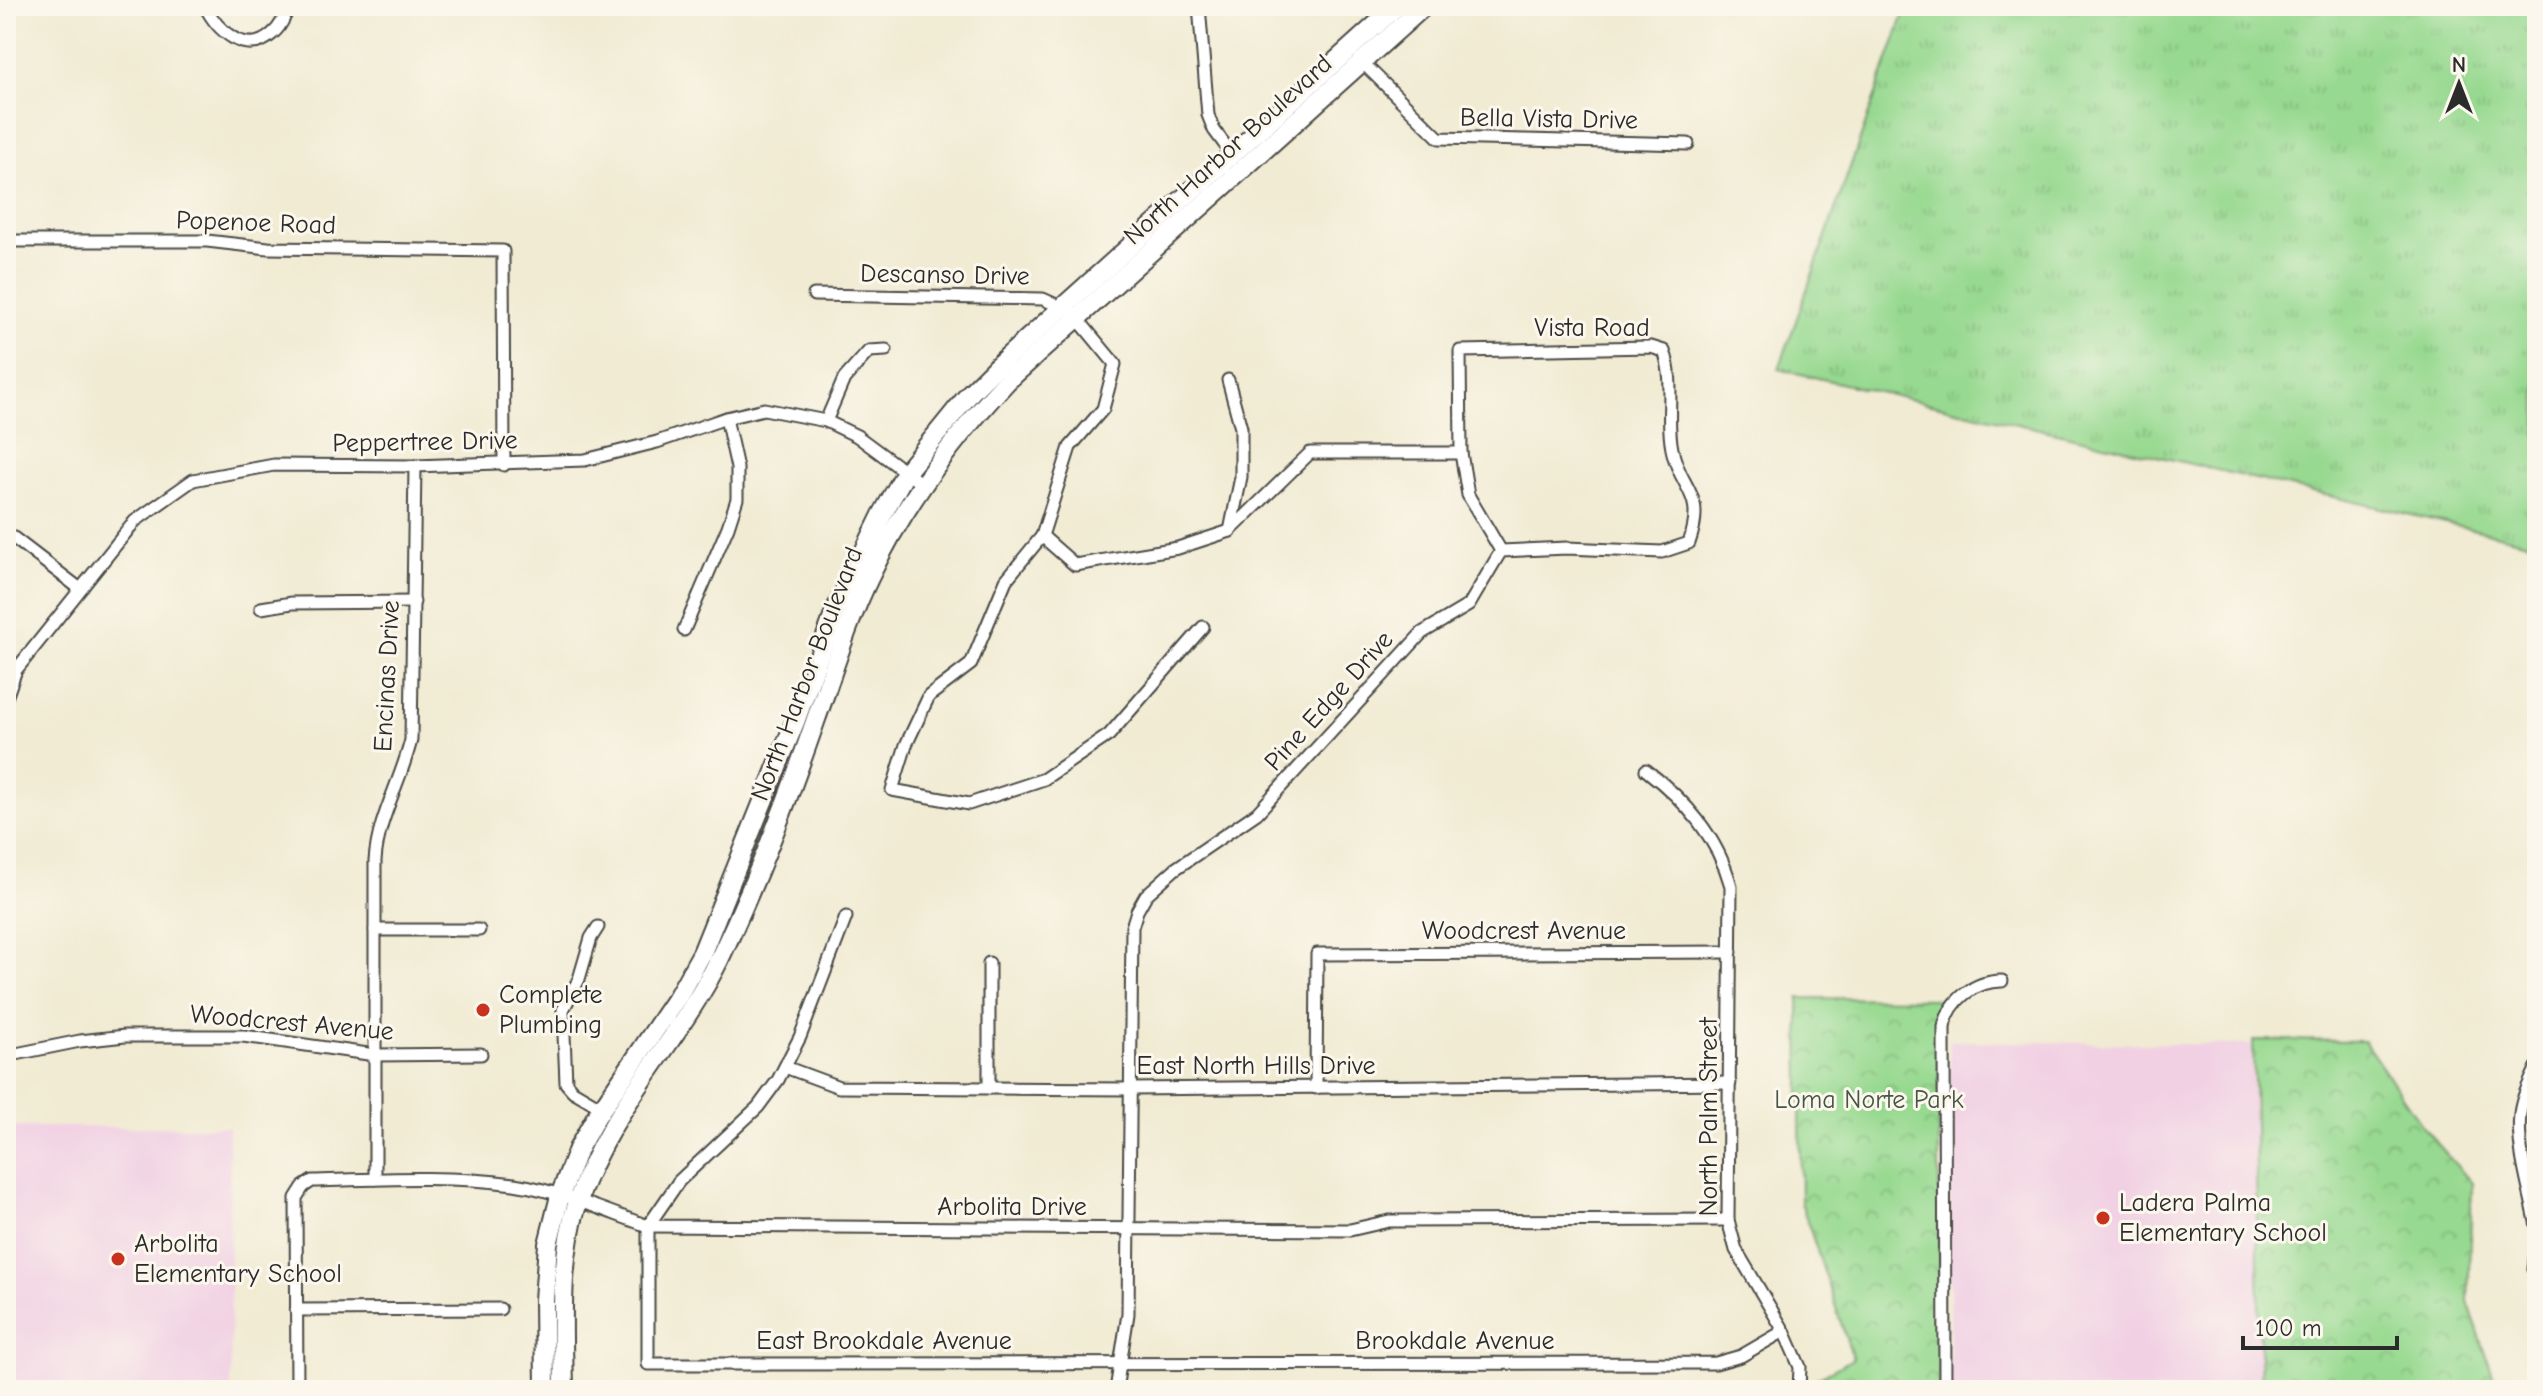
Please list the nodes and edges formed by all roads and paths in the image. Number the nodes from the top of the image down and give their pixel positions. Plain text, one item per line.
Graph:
1 (205, 6) edge
2 (289, 6) edge
3 (1199, 6) edge
4 (1397, 6) edge
5 (1424, 6) edge
6 (1357, 56) junction
7 (1688, 144) dead end
8 (1232, 154) junction
9 (1244, 169) junction
10 (6, 241) edge
11 (814, 295) dead end
12 (1071, 313) junction
13 (886, 350) dead end
14 (1228, 380) dead end
15 (726, 418) junction
16 (826, 421) junction
17 (1461, 453) junction
18 (504, 465) junction
19 (415, 466) junction
20 (906, 472) junction
21 (923, 485) junction
22 (1230, 531) junction
23 (6, 532) edge
24 (1042, 536) junction
25 (1501, 551) junction
26 (79, 588) junction
27 (414, 602) junction
28 (261, 608) dead end
29 (1203, 627) dead end
30 (684, 630) dead end
31 (6, 698) edge
32 (1646, 770) dead end
33 (846, 917) dead end
34 (598, 927) dead end
35 (375, 930) junction
36 (479, 930) dead end
37 (1731, 952) junction
38 (989, 963) dead end
39 (2002, 981) dead end
40 (481, 1054) dead end
41 (375, 1055) junction
42 (6, 1056) edge
43 (785, 1067) junction
44 (2537, 1067) edge
45 (1730, 1083) junction
46 (989, 1088) junction
47 (1316, 1088) junction
48 (1131, 1089) junction
49 (602, 1108) junction
50 (375, 1179) junction
51 (569, 1199) junction
52 (1728, 1220) junction
53 (648, 1226) junction
54 (2537, 1227) edge
55 (1129, 1230) junction
56 (2537, 1240) edge
57 (2537, 1294) edge
58 (500, 1309) dead end
59 (296, 1310) junction
60 (1784, 1331) junction
61 (1119, 1363) junction
62 (297, 1390) edge
63 (545, 1390) edge
64 (564, 1390) edge
65 (1116, 1390) edge
66 (1799, 1390) edge
67 (1945, 1390) edge

1 - 2 street
3 - 8 street
4 - 6 main road, North Harbor Boulevard
5 - 6 main road, North Harbor Boulevard
6 - 7 street, Bella Vista Drive
6 - 8 main road, North Harbor Boulevard
6 - 9 main road, North Harbor Boulevard
8 - 9 street
8 - 12 main road, North Harbor Boulevard
9 - 12 main road, North Harbor Boulevard
10 - 18 street, Popenoe Road
11 - 12 street, Descanso Drive
12 - 20 main road, North Harbor Boulevard
12 - 21 main road, North Harbor Boulevard
12 - 24 street
13 - 16 street
14 - 22 street
15 - 16 street, Peppertree Drive
15 - 18 street, Peppertree Drive
15 - 30 street
16 - 20 street, Peppertree Drive
17 - 22 street
17 - 25 street, Vista Road
17 - 25 street, Vista Road
18 - 19 street, Peppertree Drive
19 - 26 street, Peppertree Drive
19 - 27 street, Encinas Drive
20 - 21 street, Peppertree Drive
20 - 49 main road, North Harbor Boulevard
21 - 51 main road, North Harbor Boulevard
22 - 24 street
23 - 26 street
24 - 29 street
25 - 48 street, Pine Edge Drive
26 - 31 street, Peppertree Drive
27 - 28 street
27 - 35 street, Encinas Drive
32 - 37 street, North Palm Street
33 - 43 street
34 - 49 street
35 - 36 street
35 - 41 street, Encinas Drive
37 - 45 street, North Palm Street
37 - 47 street, Woodcrest Avenue
38 - 46 street
39 - 67 street
40 - 41 street, Woodcrest Avenue
41 - 42 street, Woodcrest Avenue
41 - 50 street, Encinas Drive
43 - 46 street, East North Hills Drive
43 - 53 street
44 - 54 street
45 - 47 street, East North Hills Drive
45 - 52 street, North Palm Street
46 - 48 street, East North Hills Drive
47 - 48 street, East North Hills Drive
48 - 55 street, Pine Edge Drive
49 - 51 main road, North Harbor Boulevard
50 - 51 street, Arbolita Drive
50 - 59 street, Arbolita Drive
51 - 53 street, Arbolita Drive
51 - 63 main road, North Harbor Boulevard
51 - 64 main road, North Harbor Boulevard
52 - 55 street, Arbolita Drive
52 - 60 street, North Palm Street
53 - 55 street, Arbolita Drive
53 - 61 street, East Brookdale Avenue
55 - 61 street, Pine Edge Drive
56 - 57 street
58 - 59 street
59 - 62 street
60 - 61 street, Brookdale Avenue
60 - 66 street, North Palm Street
61 - 65 street, Pine Edge Drive

